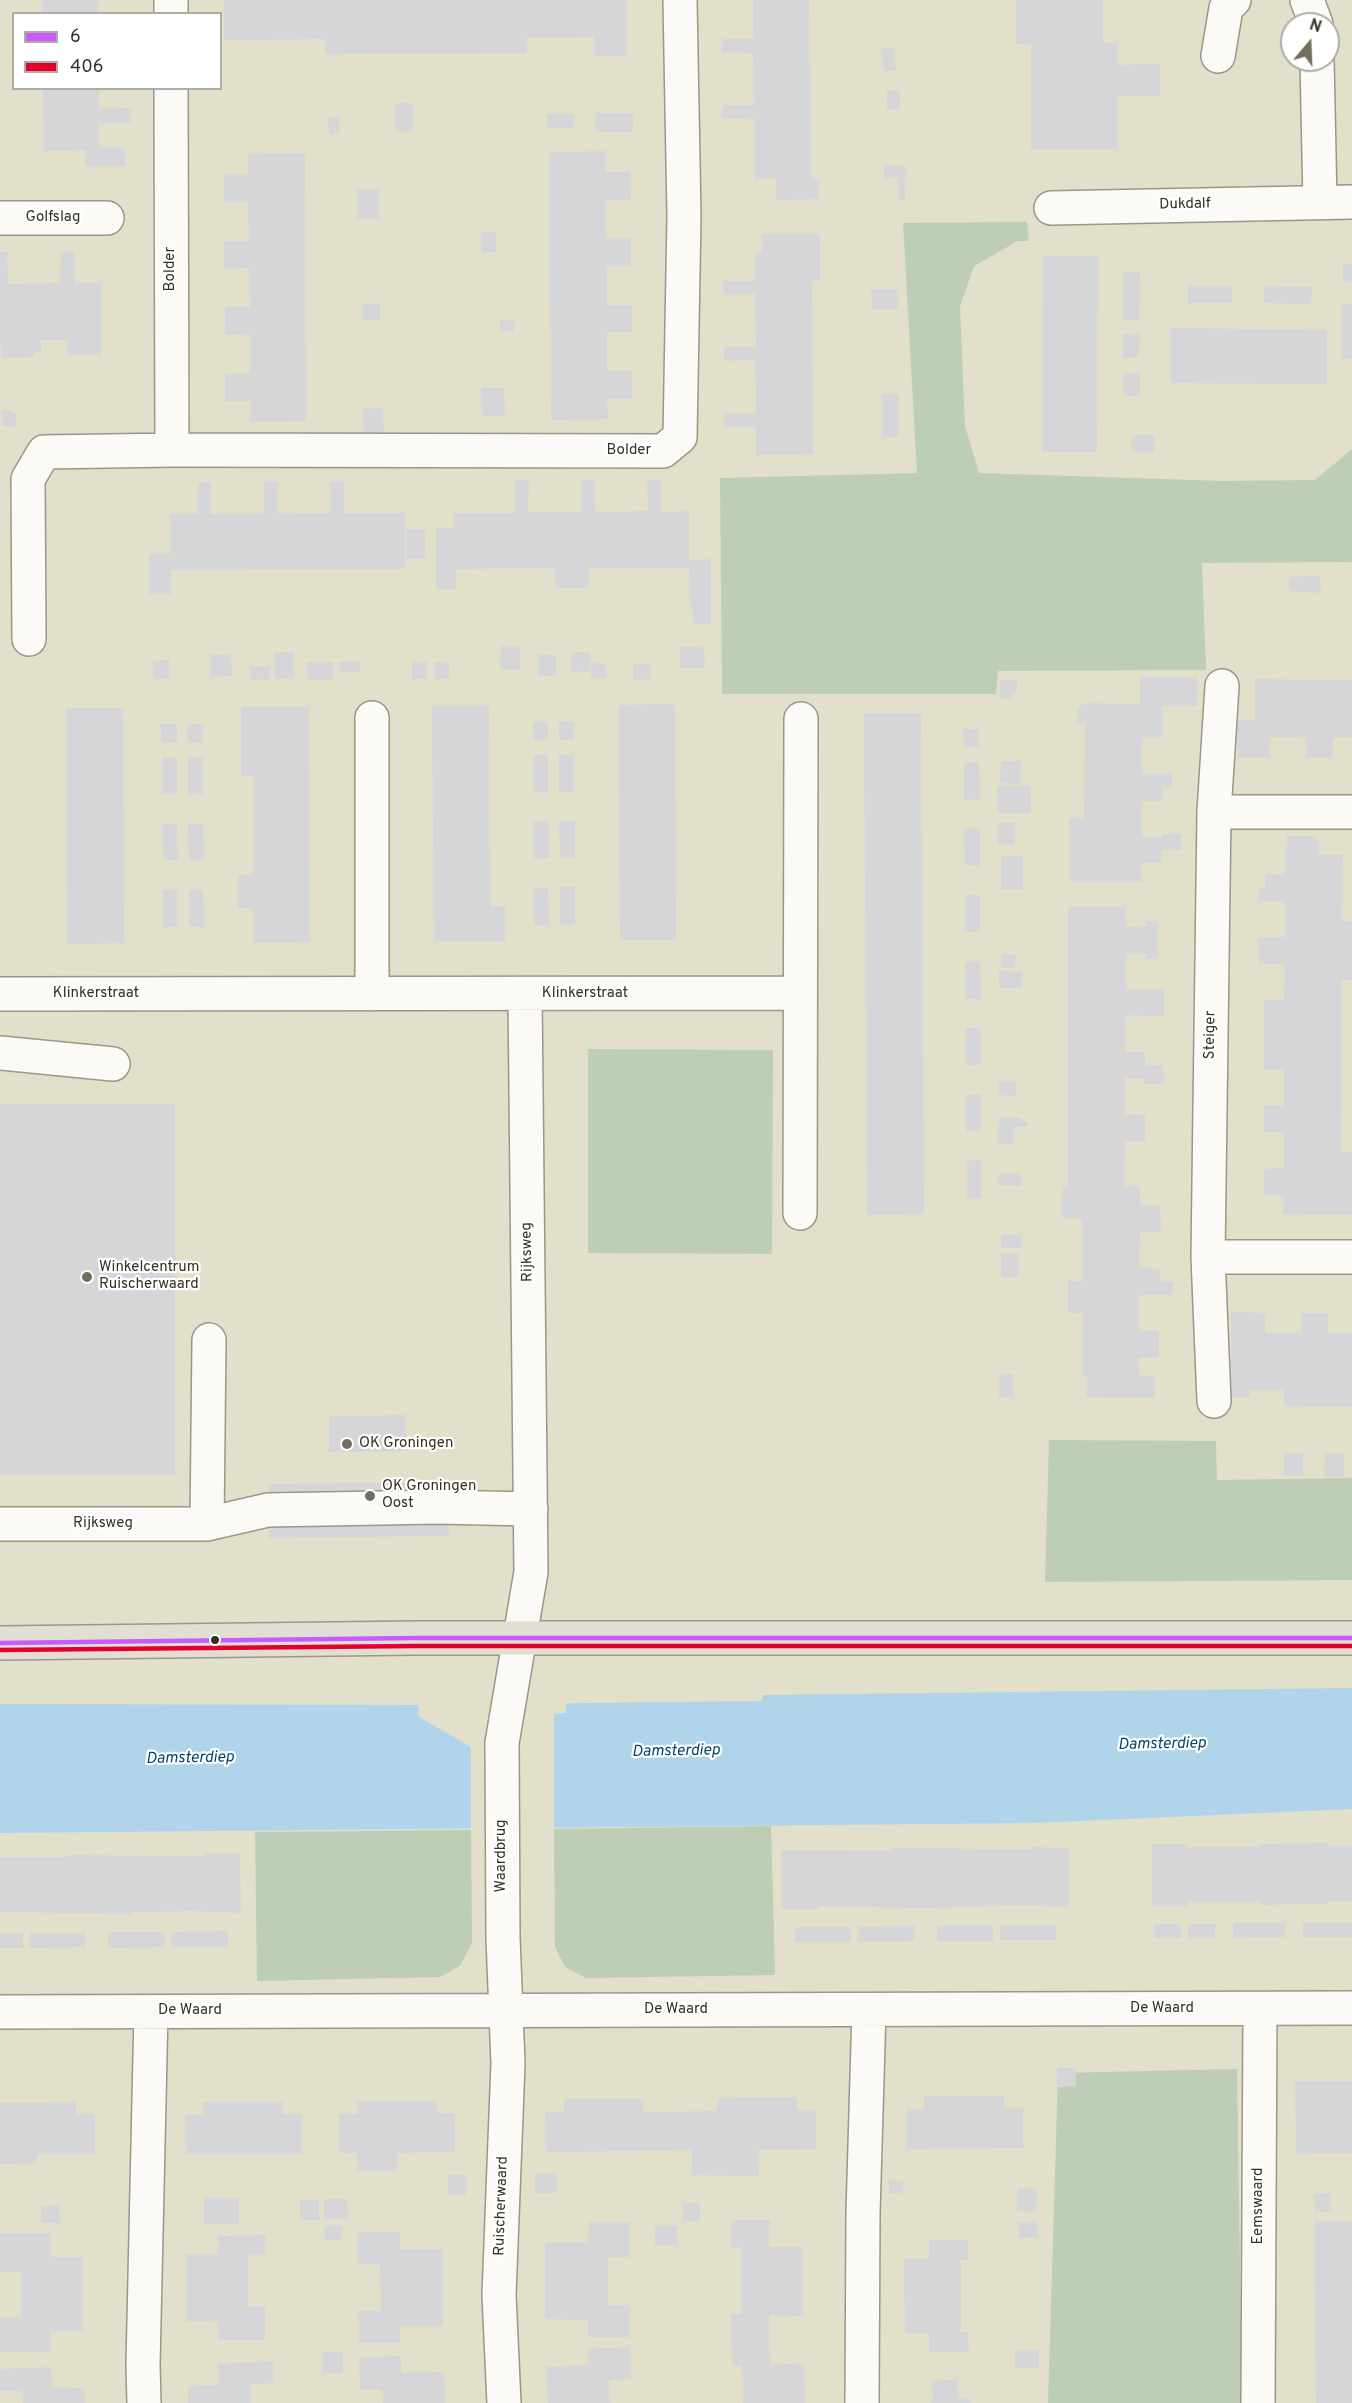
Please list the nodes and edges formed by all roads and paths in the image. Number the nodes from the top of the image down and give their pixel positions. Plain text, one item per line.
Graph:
1 (680, 0) edge
2 (1234, 0) edge
3 (1218, 56) dead end
4 (1319, 72) edge
5 (171, 90) edge
6 (1336, 202) edge
7 (1051, 208) dead end
8 (0, 218) edge
9 (107, 218) dead end
10 (172, 450) junction
11 (29, 639) dead end
12 (1222, 686) dead end
13 (372, 718) dead end
14 (801, 719) dead end
15 (1214, 812) junction
16 (1352, 812) edge
17 (799, 993) junction
18 (0, 994) edge
19 (372, 994) junction
20 (525, 994) junction
21 (0, 1053) edge
22 (113, 1064) dead end
23 (800, 1213) dead end
24 (1208, 1257) junction
25 (1352, 1257) edge
26 (209, 1340) dead end
27 (1214, 1401) dead end
28 (531, 1509) junction
29 (0, 1524) edge
30 (207, 1524) junction
31 (520, 1638) junction
32 (1352, 1638) edge
33 (0, 1643) edge
34 (1352, 2008) edge
35 (506, 2009) junction
36 (1260, 2009) junction
37 (869, 2010) junction
38 (0, 2012) edge
39 (151, 2012) junction
40 (144, 2403) edge
41 (504, 2403) edge
42 (862, 2403) edge
43 (1258, 2403) edge

1 - 10 street, Bolder
2 - 3 street
4 - 6 street, Dukdalf
5 - 10 street, Bolder
6 - 7 street, Dukdalf
8 - 9 street, Golfslag
10 - 11 street, Bolder
12 - 15 street, Steiger
13 - 19 street
14 - 17 street
15 - 16 street
15 - 24 street, Steiger
17 - 20 street, Klinkerstraat
17 - 23 street
18 - 19 street, Klinkerstraat
19 - 20 street, Klinkerstraat
20 - 28 street, Rijksweg
21 - 22 street
24 - 25 street
24 - 27 street, Steiger
26 - 30 street
28 - 30 street, Rijksweg
28 - 31 street, Rijksweg
29 - 30 street, Rijksweg
31 - 32 main road
31 - 33 main road
31 - 35 street, Waardbrug
34 - 36 street, De Waard
35 - 37 street, De Waard
35 - 39 street, De Waard
35 - 41 street, Ruischerwaard
36 - 37 street, De Waard
36 - 43 street, Eemswaard
37 - 42 street
38 - 39 street, De Waard
39 - 40 street

